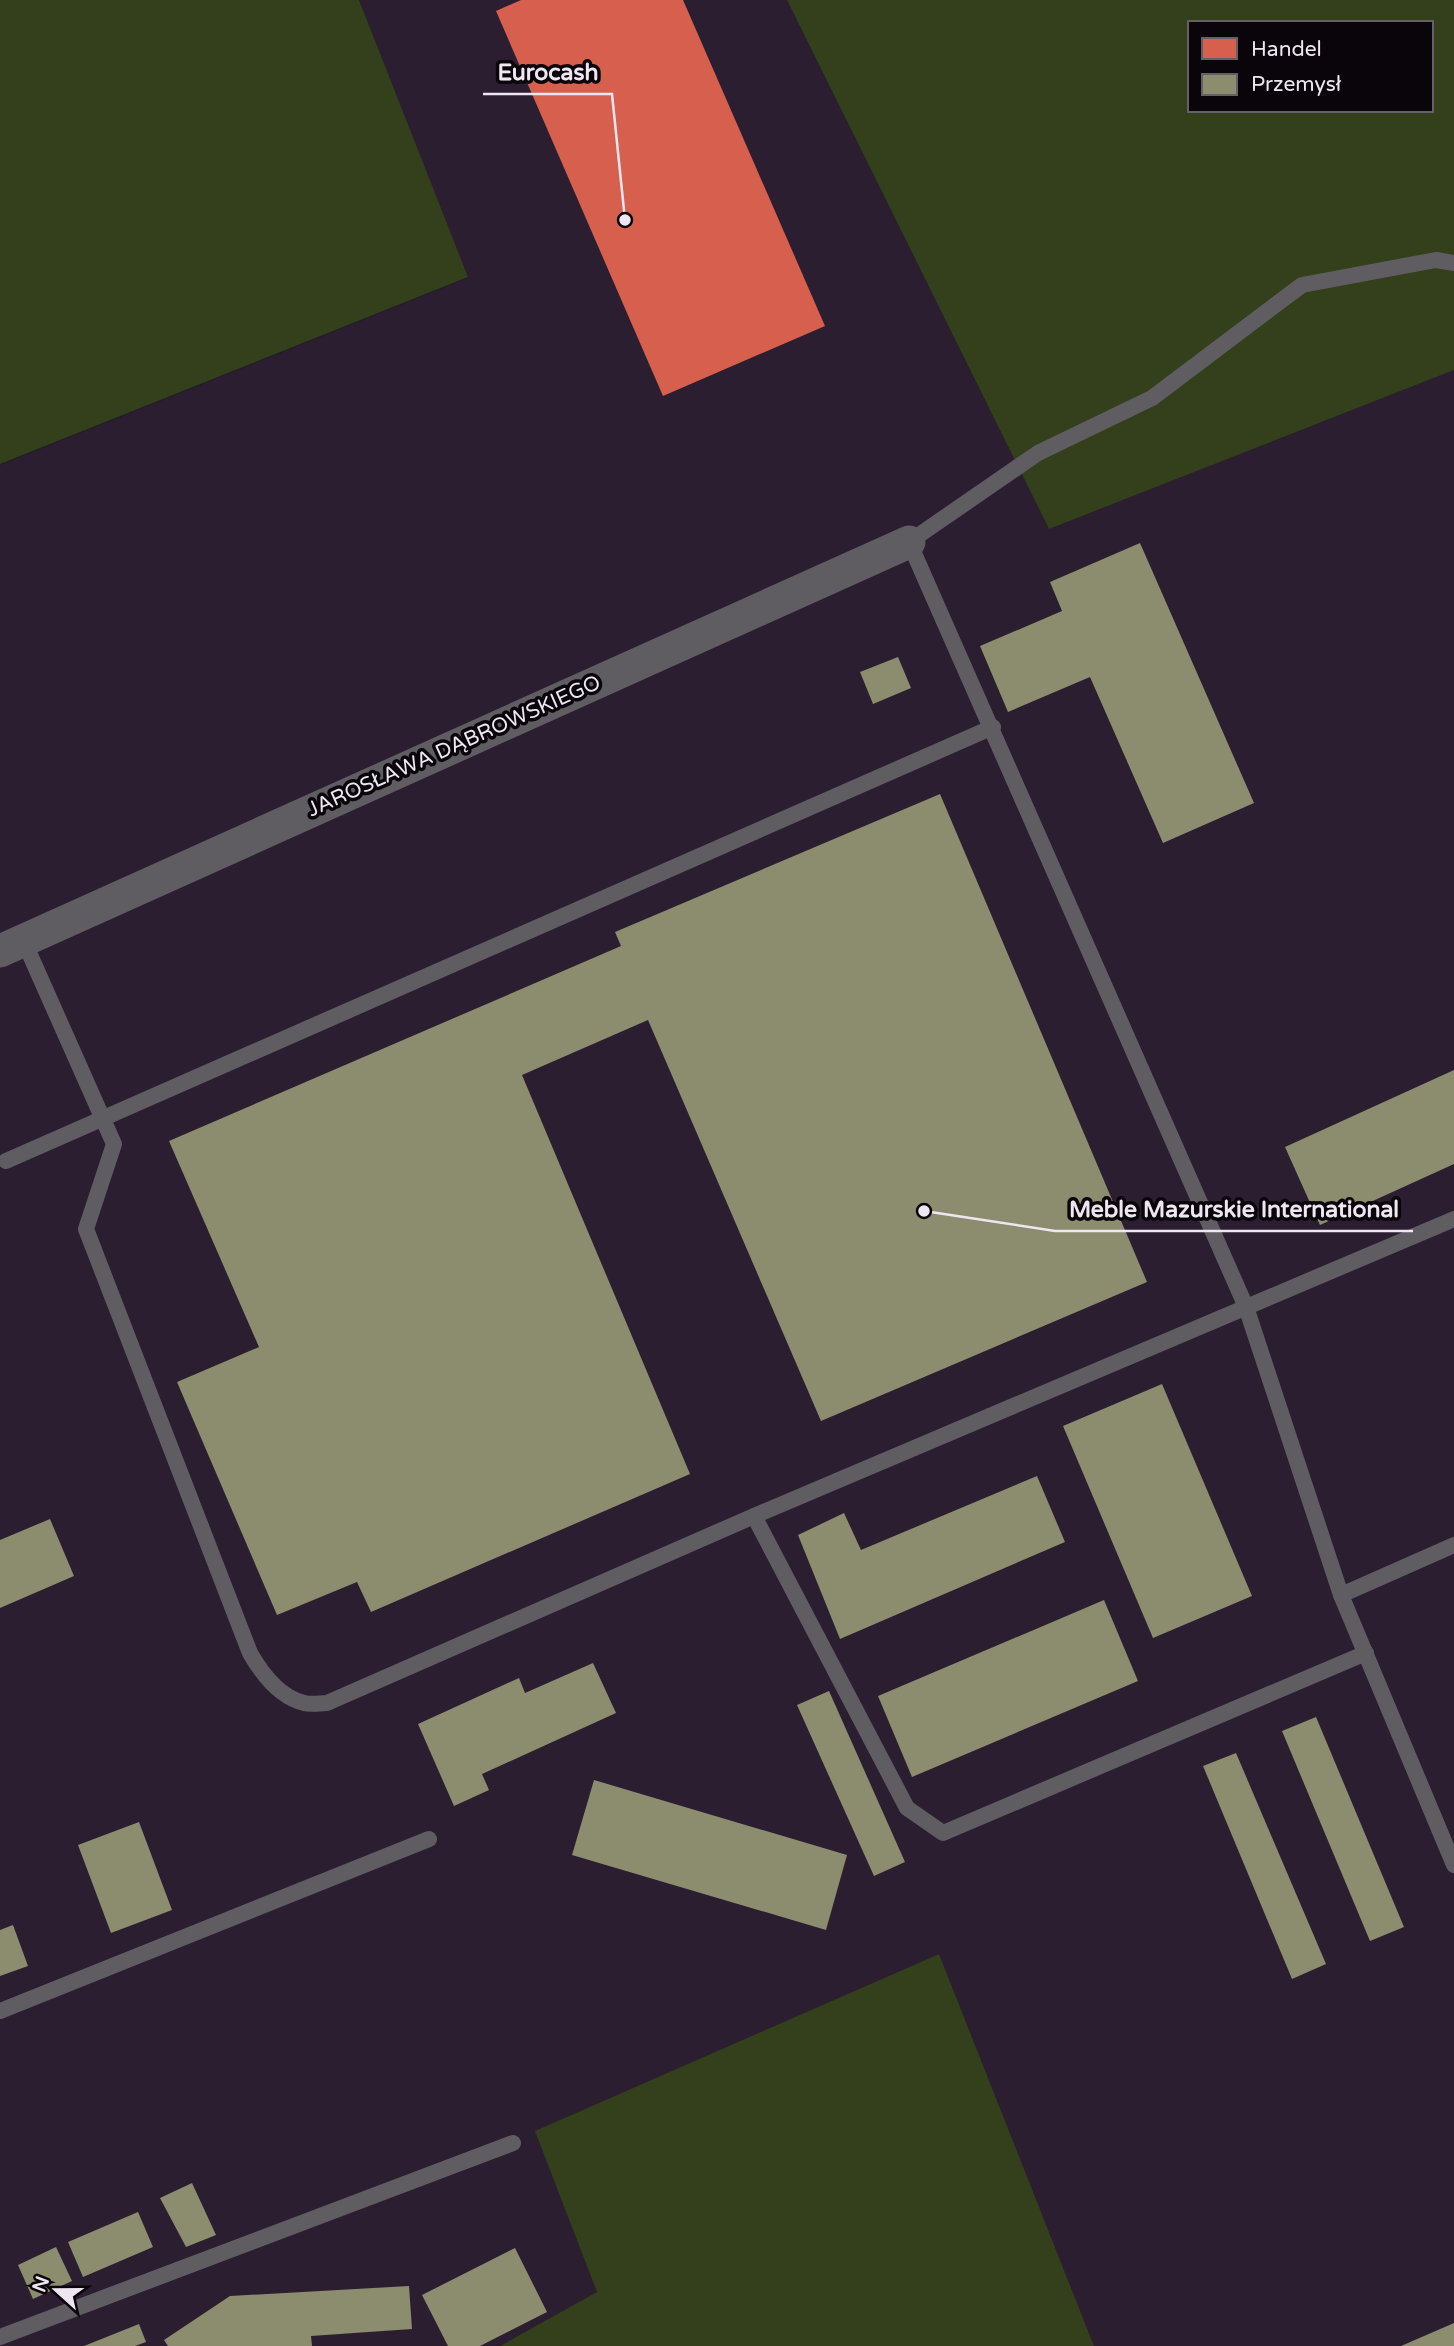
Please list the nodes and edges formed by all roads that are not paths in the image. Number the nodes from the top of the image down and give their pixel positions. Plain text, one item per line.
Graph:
1 (1454, 263) edge
2 (909, 542) junction
3 (993, 727) junction
4 (12, 945) edge
5 (104, 1116) junction
6 (6, 1161) dead end
7 (1454, 1219) edge
8 (1246, 1307) junction
9 (754, 1516) junction
10 (1454, 1545) edge
11 (1341, 1595) junction
12 (1366, 1653) junction
13 (429, 1839) dead end
14 (1454, 1865) edge
15 (0, 2011) edge
16 (513, 2143) dead end
17 (0, 2337) edge

1 - 2 lane
2 - 3 lane
2 - 4 street, JAROSŁAWA DĄBROWSKIEGO
3 - 5 lane
3 - 8 lane
4 - 5 lane
5 - 6 lane
5 - 9 lane
7 - 8 lane
8 - 9 lane
8 - 11 lane
9 - 12 lane
10 - 11 lane
11 - 12 lane
12 - 14 lane
13 - 15 lane
16 - 17 lane

